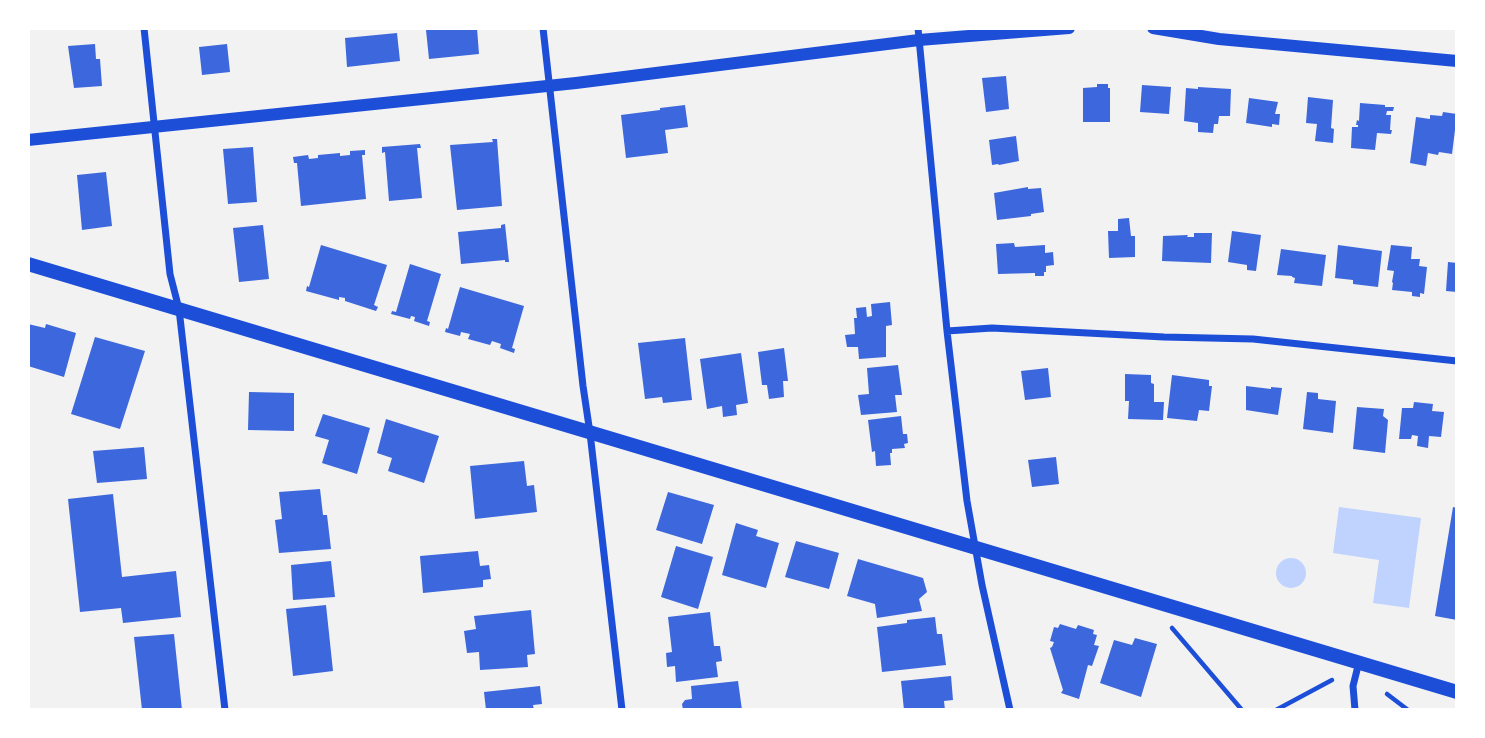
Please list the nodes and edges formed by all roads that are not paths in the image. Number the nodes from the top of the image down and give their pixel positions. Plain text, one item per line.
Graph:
1 (144, 28) edge
2 (543, 28) edge
3 (1069, 28) edge
4 (1153, 28) edge
5 (1219, 33) edge
6 (919, 34) edge
7 (1457, 61) edge
8 (550, 86) junction
9 (155, 127) junction
10 (28, 140) edge
11 (28, 264) edge
12 (179, 309) junction
13 (947, 331) junction
14 (1457, 361) edge
15 (590, 433) junction
16 (976, 548) junction
17 (1359, 662) junction
18 (1457, 691) edge
19 (225, 710) edge
20 (621, 710) edge
21 (1010, 710) edge
22 (1355, 710) edge

1 - 9 street
2 - 8 street
3 - 6 street
4 - 5 street
5 - 7 street
6 - 8 street
6 - 13 street
8 - 9 street
8 - 15 street
9 - 10 street
9 - 12 street
11 - 12 main road
12 - 15 main road
12 - 19 street
13 - 14 street
13 - 16 street
15 - 16 main road
15 - 20 street
16 - 17 main road
16 - 21 street
17 - 18 main road
17 - 22 street

